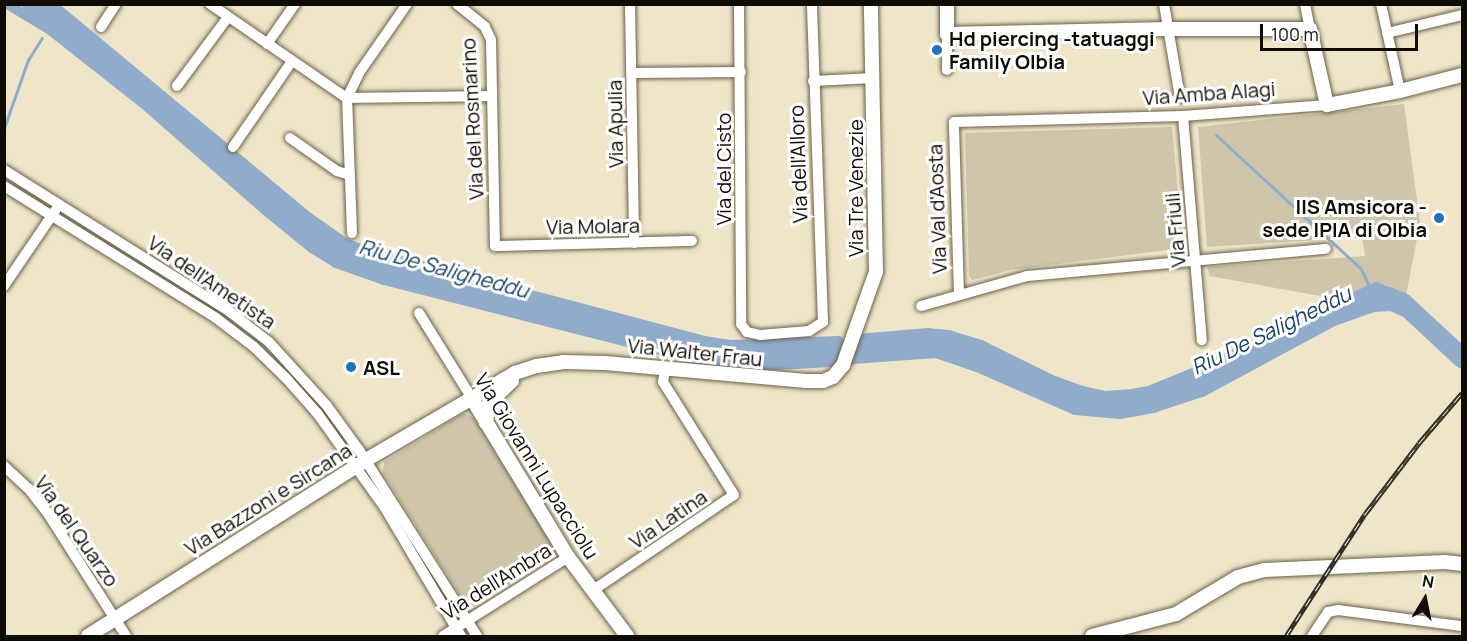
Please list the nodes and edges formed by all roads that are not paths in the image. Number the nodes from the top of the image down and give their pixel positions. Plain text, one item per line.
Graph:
1 (116, 4) edge
2 (210, 4) edge
3 (295, 4) edge
4 (407, 4) edge
5 (457, 4) edge
6 (630, 4) edge
7 (739, 4) edge
8 (812, 4) edge
9 (871, 4) edge
10 (947, 4) edge
11 (1164, 4) edge
12 (1305, 4) edge
13 (1381, 4) edge
14 (1462, 15) edge
15 (228, 17) junction
16 (101, 27) dead end
17 (1167, 28) junction
18 (1310, 29) junction
19 (1387, 33) junction
20 (947, 34) junction
21 (267, 44) junction
22 (292, 61) junction
23 (947, 70) dead end
24 (741, 72) junction
25 (632, 73) junction
26 (1462, 75) edge
27 (874, 78) junction
28 (813, 81) junction
29 (177, 86) dead end
30 (1400, 91) junction
31 (491, 96) junction
32 (347, 98) junction
33 (1179, 98) dead end
34 (1327, 105) junction
35 (1183, 116) junction
36 (954, 122) joint
37 (290, 138) dead end
38 (233, 147) dead end
39 (4, 170) edge
40 (349, 175) junction
41 (4, 186) edge
42 (60, 203) junction
43 (52, 215) junction
44 (352, 233) dead end
45 (692, 241) dead end
46 (634, 243) junction
47 (495, 246) joint
48 (1326, 249) dead end
49 (1195, 261) junction
50 (4, 285) edge
51 (960, 295) junction
52 (921, 306) dead end
53 (419, 313) dead end
54 (823, 322) joint
55 (1202, 340) dead end
56 (843, 365) joint
57 (536, 366) junction
58 (665, 369) junction
59 (471, 397) junction
60 (486, 424) junction
61 (361, 464) junction
62 (4, 466) edge
63 (568, 557) junction
64 (1462, 564) edge
65 (592, 591) junction
66 (115, 620) junction
67 (468, 622) junction
68 (1462, 626) edge
69 (459, 632) edge
70 (88, 636) edge
71 (126, 636) edge
72 (443, 636) edge
73 (477, 636) edge
74 (627, 636) edge
75 (1092, 636) edge
76 (1312, 636) edge

1 - 16 street
2 - 15 street
3 - 21 street
4 - 32 street
5 - 31 street, Via del Rosmarino
6 - 25 street, Via Apulia
7 - 24 street, Via del Cisto
8 - 28 street, Via dell'Alloro
9 - 27 street, Via Tre Venezie
10 - 20 street
11 - 17 street
12 - 18 street
13 - 19 street
14 - 19 street
15 - 21 street
15 - 29 street
17 - 18 street
17 - 20 street
17 - 33 street
18 - 34 street
19 - 30 street
20 - 23 street
21 - 22 street
22 - 32 street
22 - 38 street
24 - 25 street
24 - 54 street, Via del Cisto
25 - 46 street, Via Apulia
26 - 30 street, Via Amba Alagi
27 - 28 street
27 - 56 street, Via Tre Venezie
28 - 54 street, Via dell'Alloro
30 - 34 street, Via Amba Alagi
31 - 32 street
31 - 47 street, Via del Rosmarino
32 - 40 street
34 - 35 street, Via Amba Alagi
35 - 36 street, Via Amba Alagi
35 - 49 street, Via Friuli
36 - 51 street, Via Val d'Aosta
37 - 40 street
39 - 42 street, Via dell'Ametista
40 - 44 street
41 - 43 street, Via dell'Ametista
42 - 43 street
42 - 61 street, Via dell'Ametista
43 - 50 street
43 - 61 street, Via dell'Ametista
45 - 46 street, Via Molara
46 - 47 street, Via Molara
48 - 49 street
49 - 51 street
49 - 55 street, Via Friuli
51 - 52 street
53 - 59 street, Via Giovanni Lupacciolu
56 - 58 street, Via Walter Frau
57 - 58 street, Via Walter Frau
57 - 59 street, Via Walter Frau
57 - 60 street, Via Walter Frau
58 - 65 street, Via Latina
59 - 60 street, Via Giovanni Lupacciolu
59 - 61 street, Via Bazzoni e Sircana
60 - 63 street, Via Giovanni Lupacciolu
61 - 66 street, Via Bazzoni e Sircana
61 - 67 street
61 - 69 street
62 - 66 street, Via del Quarzo
63 - 65 street, Via Giovanni Lupacciolu
63 - 67 street, Via dell'Ambra
64 - 75 street
65 - 74 street, Via Giovanni Lupacciolu
66 - 70 street, Via Bazzoni e Sircana
66 - 71 street, Via del Quarzo
67 - 69 street, Via dell'Ambra
67 - 73 street
68 - 76 street
69 - 72 street, Via dell'Ambra

